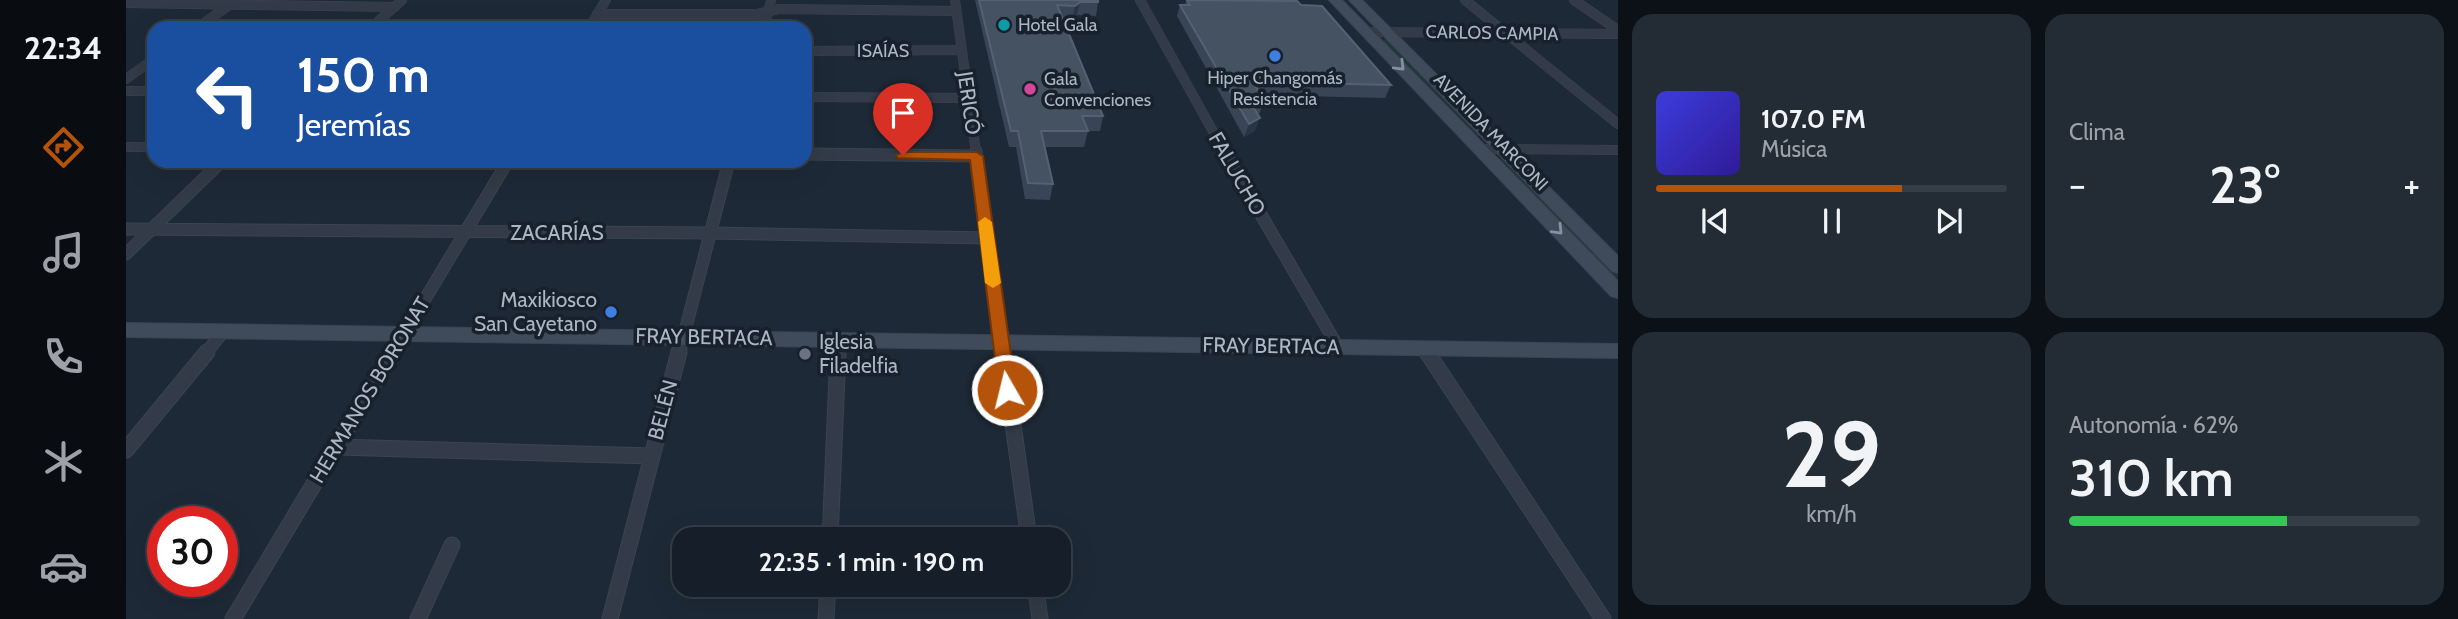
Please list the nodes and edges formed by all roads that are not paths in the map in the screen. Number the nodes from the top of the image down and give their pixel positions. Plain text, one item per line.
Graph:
1 (606, 0) edge
2 (771, 0) edge
3 (1140, 0) edge
4 (1335, 0) edge
5 (1355, 0) edge
6 (1465, 0) edge
7 (1574, 0) edge
8 (126, 3) edge
9 (233, 3) edge
10 (398, 3) edge
11 (955, 5) edge
12 (768, 12) junction
13 (597, 14) junction
14 (207, 21) edge
15 (379, 21) edge
16 (593, 21) edge
17 (766, 21) edge
18 (1366, 32) junction
19 (1387, 32) junction
20 (1618, 32) edge
21 (1506, 33) junction
22 (961, 50) junction
23 (812, 51) edge
24 (147, 64) edge
25 (126, 79) edge
26 (126, 91) edge
27 (147, 91) edge
28 (812, 97) edge
29 (968, 98) junction
30 (1618, 124) edge
31 (126, 147) edge
32 (147, 147) edge
33 (1503, 148) junction
34 (1481, 149) junction
35 (1618, 150) edge
36 (812, 154) edge
37 (976, 156) junction
38 (215, 168) edge
39 (504, 168) edge
40 (727, 168) edge
41 (126, 229) edge
42 (152, 229) junction
43 (464, 232) junction
44 (711, 233) junction
45 (988, 239) junction
46 (126, 254) edge
47 (1618, 267) edge
48 (1618, 292) edge
49 (126, 330) edge
50 (224, 331) junction
51 (403, 334) junction
52 (683, 336) junction
53 (839, 339) junction
54 (1000, 341) junction
55 (1338, 346) junction
56 (1424, 348) junction
57 (1618, 351) edge
58 (337, 447) junction
59 (126, 450) edge
60 (652, 456) junction
61 (831, 527) edge
62 (1027, 527) edge
63 (453, 545) dead end
64 (827, 597) edge
65 (1037, 597) edge
66 (233, 619) edge
67 (418, 619) edge
68 (610, 619) edge
69 (826, 619) edge
70 (1040, 619) edge
71 (1603, 619) edge

1 - 13 street
2 - 12 street
3 - 55 street, FALUCHO
4 - 18 main road, AVENIDA MARCONI
5 - 19 street, AVENIDA MARCONI
6 - 21 street
7 - 20 street
8 - 9 street
9 - 10 street
9 - 14 street
10 - 15 street
11 - 12 street
11 - 22 street, JERICÓ
12 - 13 street
12 - 17 street
13 - 16 street
18 - 19 street, CARLOS CAMPIA
18 -> 34 main road, AVENIDA MARCONI
19 - 21 street, CARLOS CAMPIA
19 - 33 street, AVENIDA MARCONI
20 - 21 street, CARLOS CAMPIA
21 - 30 street
22 - 23 street, ISAÍAS
22 - 29 street, JERICÓ
24 - 25 street
26 - 27 street
28 - 29 street
29 - 37 street, JERICÓ
31 - 32 street
33 - 34 street
33 - 35 street
33 - 47 street, AVENIDA MARCONI
34 -> 48 main road, AVENIDA MARCONI
36 - 37 street
37 - 45 street, JERICÓ
38 - 42 street
39 - 43 street, HERMANOS BORONAT
40 - 44 street, BELÉN
41 - 42 street, ZACARÍAS
42 - 43 street, ZACARÍAS
42 - 46 street
43 - 44 street, ZACARÍAS
43 - 51 street, HERMANOS BORONAT
44 - 45 street, ZACARÍAS
44 - 52 street, BELÉN
45 - 54 street, JERICÓ
49 - 50 street, FRAY BERTACA
50 - 51 street, FRAY BERTACA
50 - 59 street
51 - 52 street, FRAY BERTACA
51 - 58 street, HERMANOS BORONAT
52 - 53 street, FRAY BERTACA
52 - 60 street, BELÉN
53 - 54 street, FRAY BERTACA
53 - 61 street
54 - 55 street, FRAY BERTACA
54 - 62 street, JERICÓ
55 - 56 street, FRAY BERTACA
56 - 57 street, FRAY BERTACA
56 - 71 street
58 - 60 street
58 - 66 street, HERMANOS BORONAT
60 - 68 street, BELÉN
63 - 67 street
64 - 69 street
65 - 70 street

